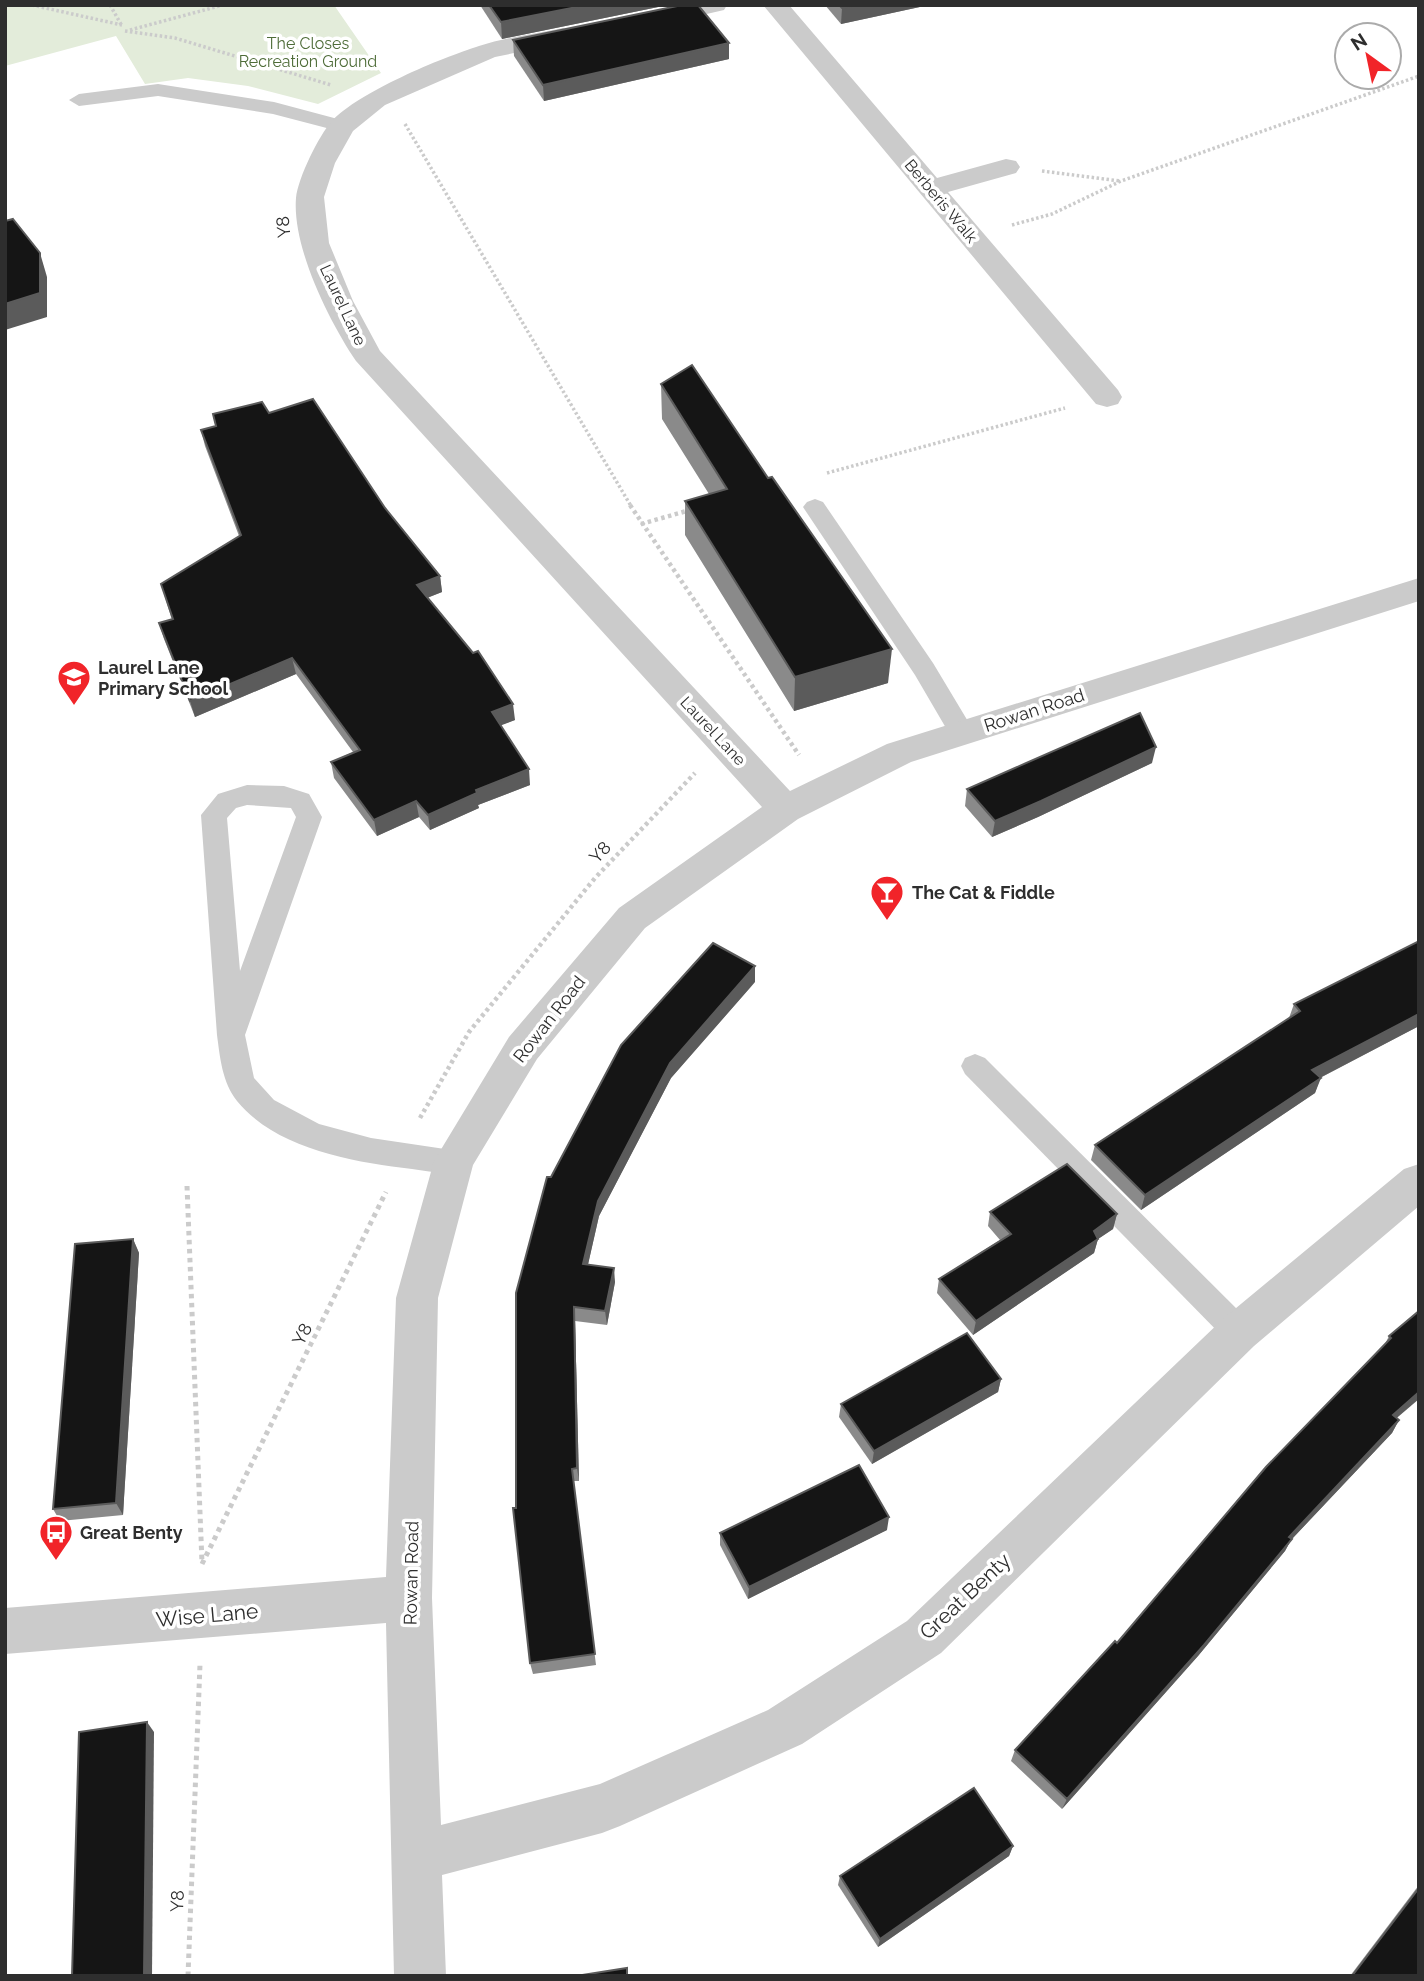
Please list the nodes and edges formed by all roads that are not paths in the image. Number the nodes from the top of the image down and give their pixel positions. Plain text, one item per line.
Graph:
1 (715, 5) edge
2 (775, 5) edge
3 (628, 23) edge
4 (590, 30) edge
5 (79, 100) dead end
6 (336, 124) junction
7 (1006, 167) road end
8 (930, 189) junction
9 (1107, 397) road end
10 (815, 507) dead end
11 (1419, 589) edge
12 (962, 733) junction
13 (785, 809) junction
14 (231, 1035) junction
15 (975, 1066) dead end
16 (454, 1161) junction
17 (1419, 1181) edge
18 (1239, 1332) junction
19 (410, 1598) junction
20 (5, 1631) edge
21 (417, 1856) junction
22 (420, 1976) edge

1 - 3 street
2 - 8 street, Berberis Walk
4 - 6 street, Laurel Lane
5 - 6 lane
6 - 13 street, Laurel Lane
7 - 8 street
8 - 9 street, Berberis Walk
10 - 12 lane
11 - 12 street, Rowan Road
12 - 13 street, Rowan Road
13 - 16 street, Rowan Road
14 - 14 lane
14 - 16 lane
15 - 18 lane
16 - 19 street, Rowan Road
17 - 18 street, Great Benty
18 - 21 street, Great Benty
19 - 20 street, Wise Lane
19 - 21 street, Rowan Road
21 - 22 street, Rowan Road

